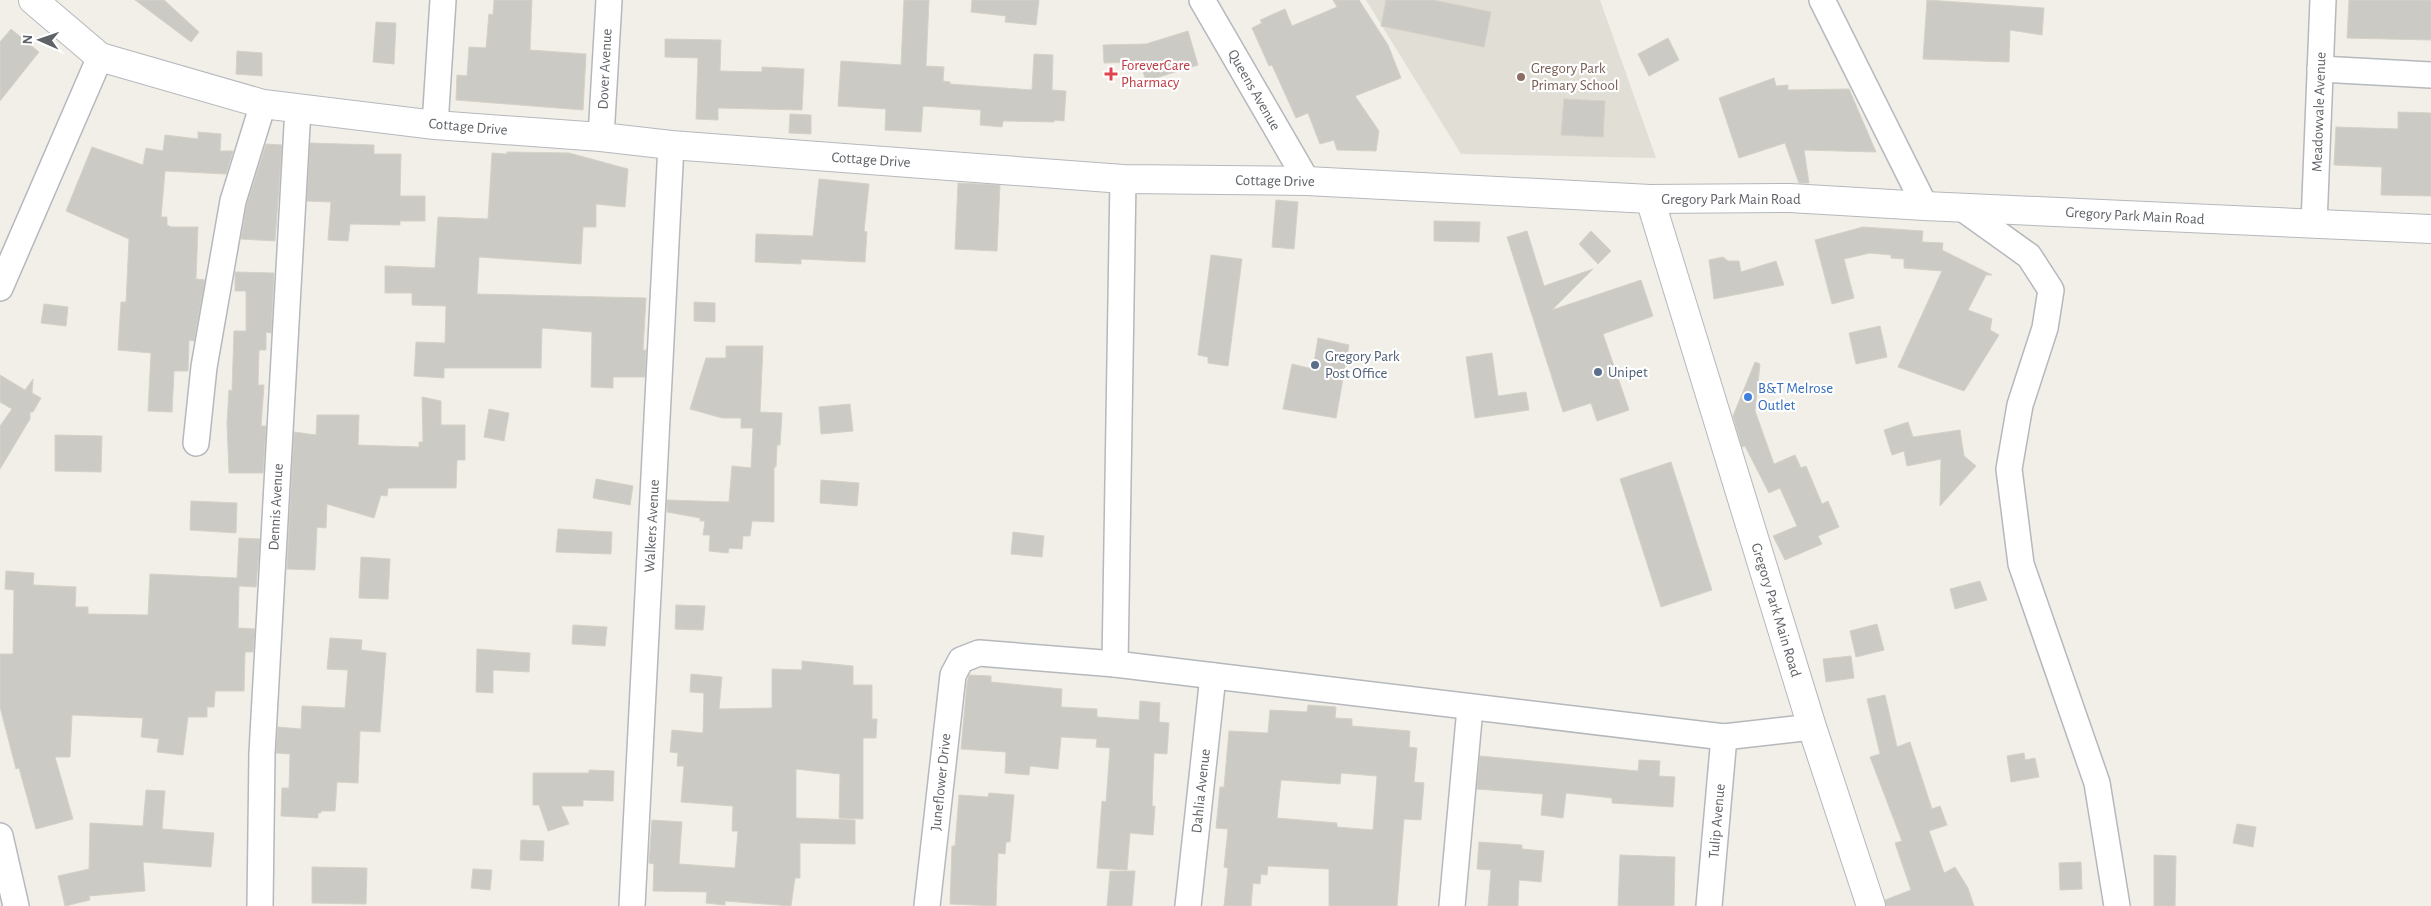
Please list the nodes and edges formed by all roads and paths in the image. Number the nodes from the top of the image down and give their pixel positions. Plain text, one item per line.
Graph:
1 (33, 0) edge
2 (443, 0) edge
3 (609, 0) edge
4 (1202, 0) edge
5 (1822, 0) edge
6 (2323, 0) edge
7 (100, 57) junction
8 (2320, 69) junction
9 (2431, 75) edge
10 (262, 104) junction
11 (298, 108) junction
12 (435, 125) junction
13 (601, 137) junction
14 (671, 145) junction
15 (1123, 179) junction
16 (1307, 181) junction
17 (1650, 199) junction
18 (1925, 206) junction
19 (1962, 208) junction
20 (2314, 224) junction
21 (2431, 229) edge
22 (0, 288) edge
23 (196, 443) dead end
24 (1116, 664) junction
25 (1213, 676) junction
26 (1470, 708) junction
27 (1812, 727) junction
28 (1724, 737) junction
29 (0, 836) edge
30 (16, 906) edge
31 (260, 906) edge
32 (632, 906) edge
33 (927, 906) edge
34 (1188, 906) edge
35 (1452, 906) edge
36 (1709, 906) edge
37 (1871, 906) edge
38 (2117, 906) edge

1 - 7 street
2 - 12 street
3 - 13 street, Dover Avenue
4 - 16 street, Queens Avenue
5 - 18 street
6 - 8 street, Meadowvale Avenue
7 - 10 street, Cottage Drive
7 - 22 street
8 - 9 street
8 - 20 street, Meadowvale Avenue
10 - 11 street, Cottage Drive
10 - 23 street
11 - 12 street, Cottage Drive
11 - 31 street, Dennis Avenue
12 - 13 street, Cottage Drive
13 - 14 street, Cottage Drive
14 - 15 street, Cottage Drive
14 - 32 street, Walkers Avenue
15 - 16 street, Cottage Drive
15 - 24 street
16 - 17 street, Cottage Drive
17 - 18 street, Gregory Park Main Road
17 - 27 street, Gregory Park Main Road
18 - 19 street, Gregory Park Main Road
19 - 20 street, Gregory Park Main Road
19 - 38 street
20 - 21 street, Gregory Park Main Road
24 - 25 street
24 - 33 street, Juneflower Drive
25 - 26 street
25 - 34 street, Dahlia Avenue
26 - 28 street
26 - 35 street
27 - 28 street
27 - 37 street, Gregory Park Main Road
28 - 36 street, Tulip Avenue
29 - 30 street

